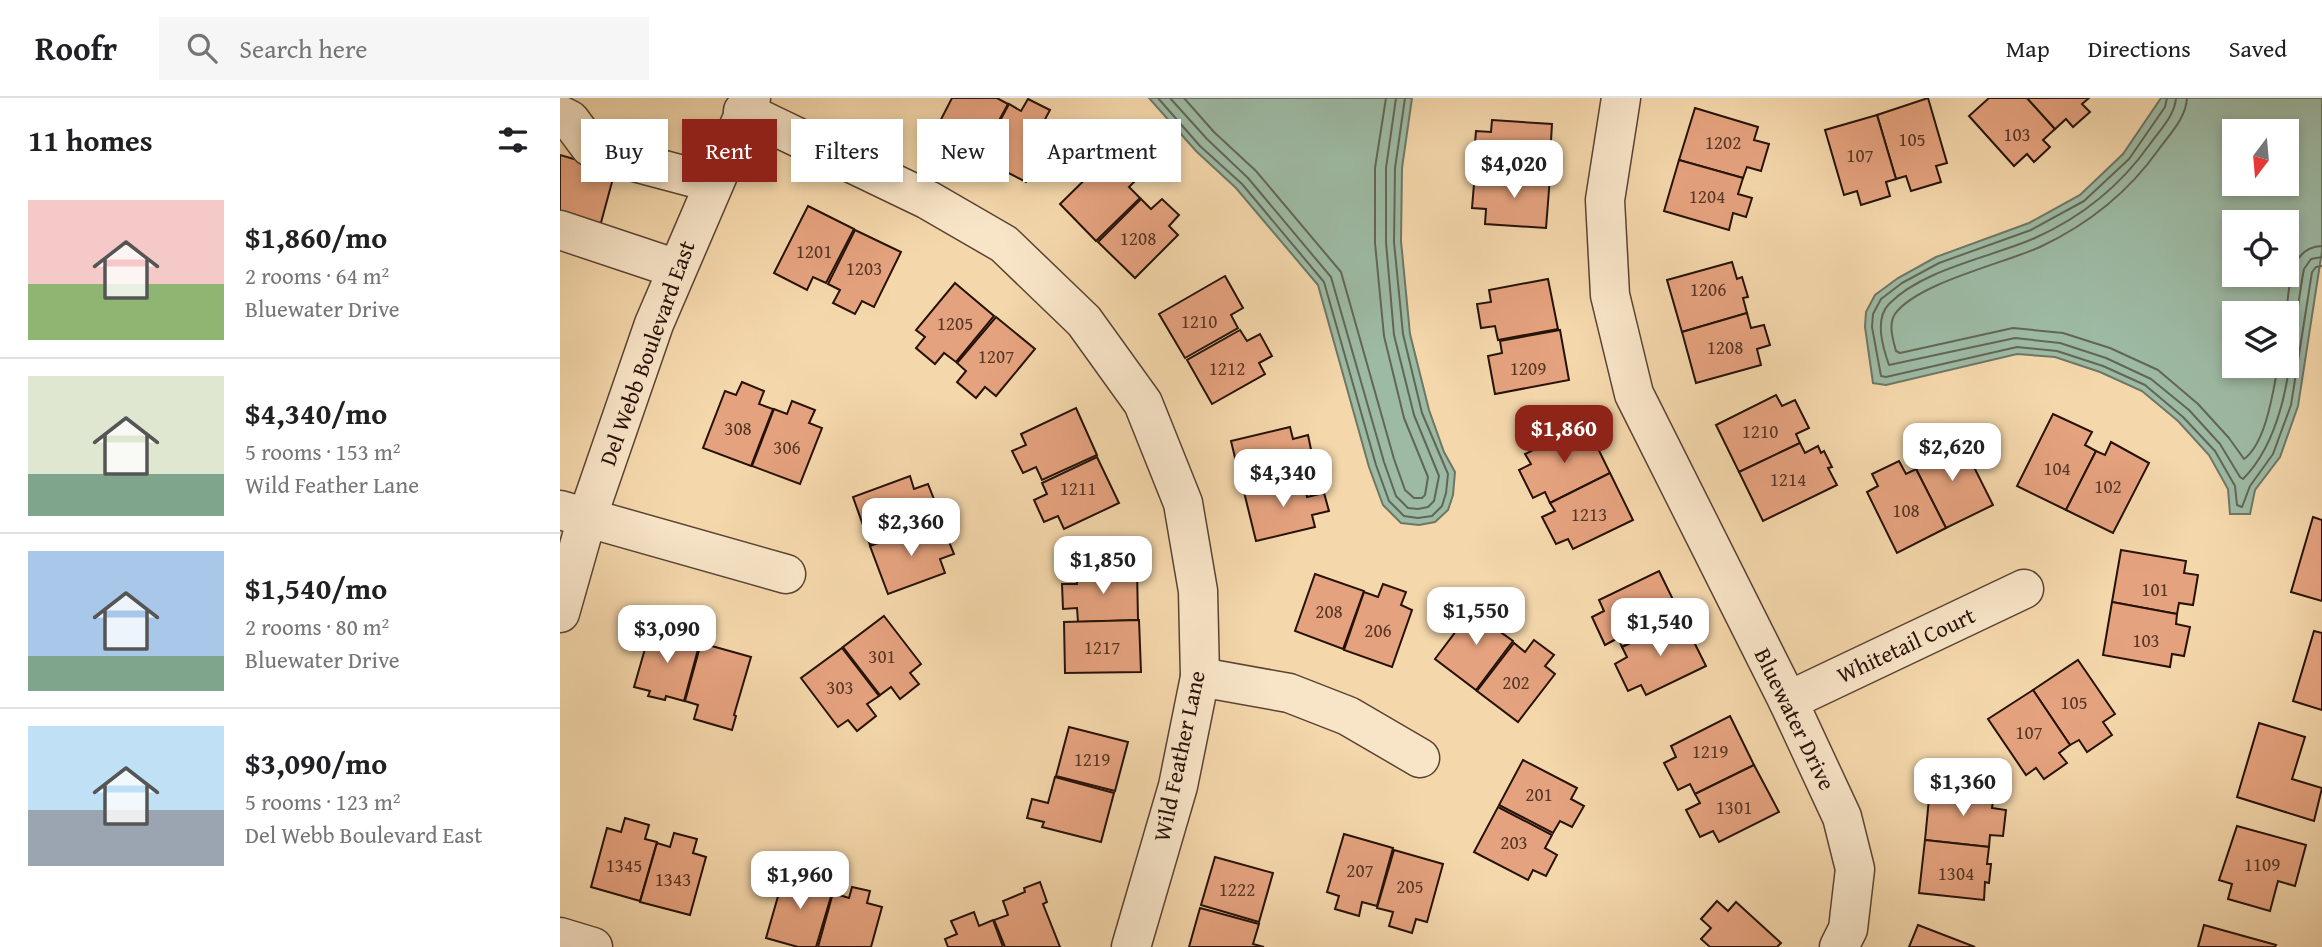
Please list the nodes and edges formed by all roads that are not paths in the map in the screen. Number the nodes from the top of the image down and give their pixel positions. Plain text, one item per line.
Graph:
1 (1621, 98) edge
2 (747, 105) edge
3 (560, 116) edge
4 (713, 183) junction
5 (560, 230) edge
6 (677, 269) junction
7 (573, 514) edge
8 (786, 574) dead end
9 (2024, 589) dead end
10 (560, 613) edge
11 (1200, 677) junction
12 (1788, 701) junction
13 (1420, 758) dead end
14 (560, 937) edge
15 (593, 947) edge
16 (1131, 947) edge
17 (1839, 947) edge

1 - 12 street, Bluewater Drive
2 - 4 street, Del Webb Boulevard East
2 - 11 street, Wild Feather Lane
3 - 4 street
4 - 6 street, Del Webb Boulevard East
5 - 6 street
6 - 7 street, Del Webb Boulevard East
7 - 8 street
7 - 10 street, Del Webb Boulevard East
9 - 12 street, Whitetail Court
11 - 13 street
11 - 16 street, Wild Feather Lane
12 - 17 street, Bluewater Drive
14 - 15 street

